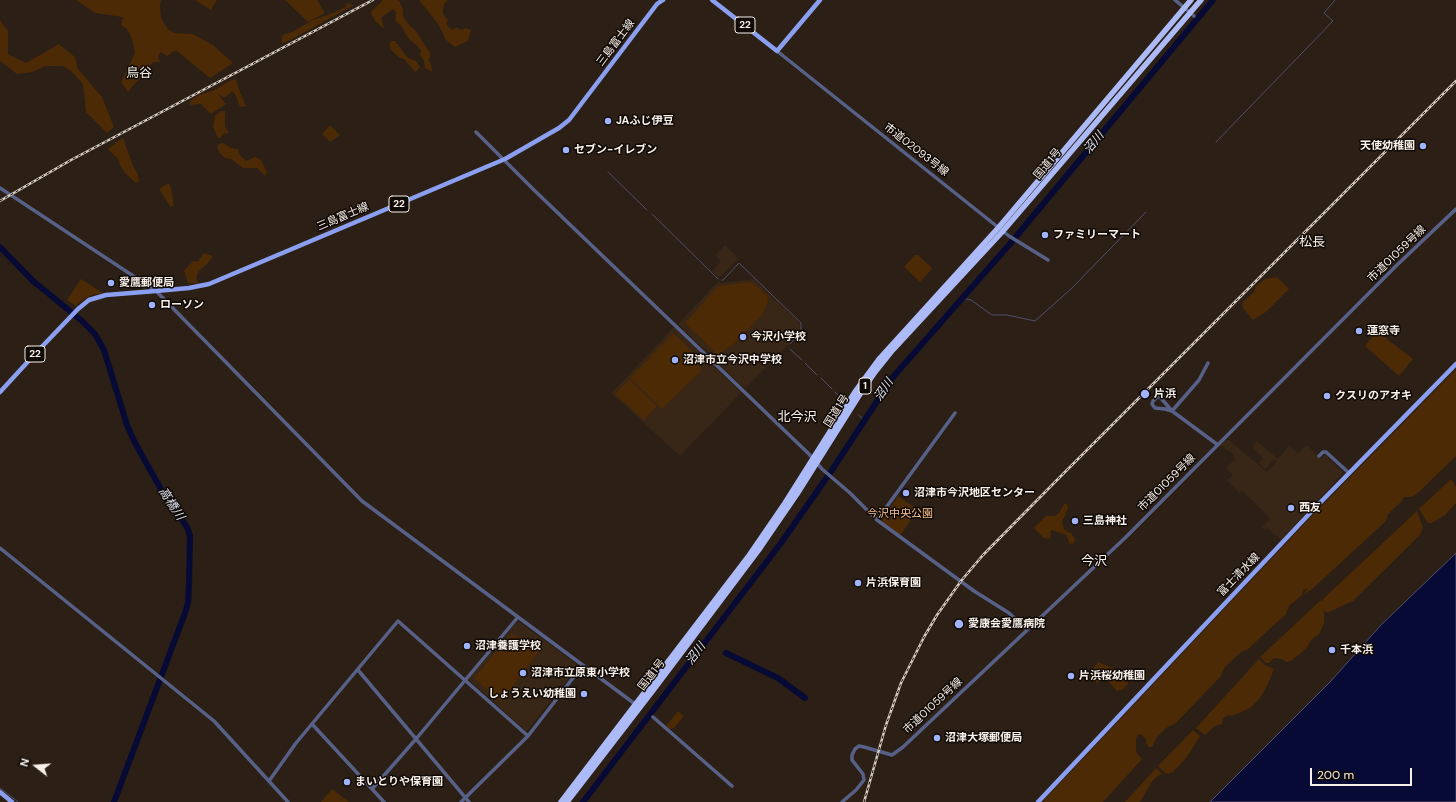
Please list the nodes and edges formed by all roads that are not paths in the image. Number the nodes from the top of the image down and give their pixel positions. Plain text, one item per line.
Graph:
1 (662, 0) edge
2 (712, 0) edge
3 (820, 0) edge
4 (1175, 0) edge
5 (1191, 0) edge
6 (1201, 0) edge
7 (1184, 8) junction
8 (1192, 14) junction
9 (777, 51) junction
10 (476, 132) dead end
11 (505, 159) junction
12 (0, 188) edge
13 (1456, 209) edge
14 (1001, 229) junction
15 (1048, 260) dead end
16 (156, 291) junction
17 (1208, 363) dead end
18 (1456, 364) edge
19 (0, 392) edge
20 (1172, 411) junction
21 (954, 413) dead end
22 (1218, 445) junction
23 (1319, 456) dead end
24 (815, 461) junction
25 (1349, 473) junction
26 (877, 520) junction
27 (0, 548) edge
28 (518, 617) junction
29 (1027, 630) junction
30 (583, 665) junction
31 (358, 670) junction
32 (465, 681) junction
33 (635, 704) junction
34 (653, 717) dead end
35 (312, 724) junction
36 (528, 736) junction
37 (416, 739) junction
38 (269, 781) junction
39 (732, 786) dead end
40 (372, 789) junction
41 (0, 792) edge
42 (465, 798) junction
43 (12, 802) edge
44 (288, 802) edge
45 (384, 802) edge
46 (461, 802) edge
47 (469, 802) edge
48 (561, 802) edge
49 (567, 802) edge
50 (842, 802) edge
51 (1038, 802) edge

1 - 11 main road, 三島富士線 / 22
2 - 9 main road, 22
3 - 9 main road
4 - 7 street
5 - 7 highway, 国道1号 / 1
6 - 8 highway, 国道1号 / 1
7 - 8 street
7 - 14 highway, 国道1号 / 1
8 - 14 highway, 国道1号 / 1
9 - 14 street, 市道02093号線
10 - 11 street
11 - 16 main road, 三島富士線 / 22
11 - 24 street
12 - 16 street
13 - 22 street, 市道01059号線
14 - 15 street, 市道02093号線
14 - 24 highway, 国道1号 / 1
16 - 19 main road, 三島富士線 / 22
16 - 28 street
17 - 20 street
18 - 25 main road, 富士清水線
20 - 20 street
20 - 22 street
21 - 26 street
22 - 29 street, 市道01059号線
23 - 25 street
24 - 26 street
24 - 33 highway, 国道1号 / 1
24 - 49 highway, 国道1号 / 1
25 - 51 main road, 富士清水線
26 - 29 street
27 - 38 street
28 - 30 street
28 - 32 street
29 - 50 street, 市道01059号線
30 - 33 street
30 - 36 street
31 - 32 street
31 - 35 street
31 - 37 street
32 - 36 street
32 - 37 street
33 - 48 highway, 国道1号 / 1
34 - 39 street
35 - 38 street
35 - 40 street
36 - 42 street
37 - 40 street
37 - 42 street
38 - 44 street
40 - 45 street
41 - 43 main road
42 - 46 street
42 - 47 street

